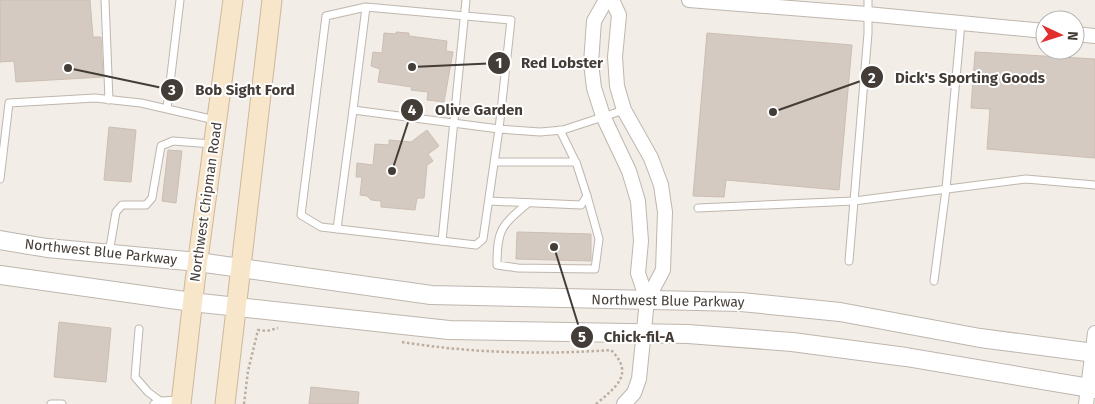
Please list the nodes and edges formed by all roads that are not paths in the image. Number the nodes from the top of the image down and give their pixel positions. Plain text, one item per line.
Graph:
1 (105, 0) edge
2 (180, 0) edge
3 (233, 0) edge
4 (272, 0) edge
5 (466, 0) edge
6 (606, 0) edge
7 (612, 0) edge
8 (689, 0) edge
9 (712, 1) edge
10 (366, 7) junction
11 (867, 7) edge
12 (464, 15) junction
13 (961, 23) junction
14 (1035, 30) edge
15 (109, 100) junction
16 (0, 103) edge
17 (9, 103) junction
18 (167, 108) junction
19 (353, 110) junction
20 (624, 110) junction
21 (603, 116) junction
22 (218, 120) junction
23 (454, 123) junction
24 (499, 129) junction
25 (560, 130) junction
26 (215, 145) junction
27 (494, 162) junction
28 (576, 162) junction
29 (0, 179) edge
30 (1095, 185) edge
31 (946, 189) junction
32 (587, 196) junction
33 (489, 201) junction
34 (854, 201) junction
35 (528, 202) junction
36 (698, 208) dead end
37 (337, 229) junction
38 (0, 240) edge
39 (442, 241) junction
40 (109, 254) junction
41 (849, 261) dead end
42 (198, 262) junction
43 (240, 268) junction
44 (0, 276) edge
45 (934, 281) dead end
46 (647, 300) junction
47 (192, 302) junction
48 (237, 307) junction
49 (139, 329) dead end
50 (1095, 332) edge
51 (644, 334) junction
52 (1093, 353) edge
53 (1090, 394) edge
54 (157, 402) edge
55 (181, 402) edge
56 (51, 404) edge
57 (62, 404) edge
58 (225, 404) edge
59 (624, 404) edge

1 - 15 lane
2 - 18 lane
3 - 22 main road, Northwest Chipman Road
4 - 43 main road
5 - 12 lane
6 - 21 street
7 - 20 street
8 - 9 street
9 - 11 street
10 - 12 lane
10 - 19 lane
10 - 37 lane
11 - 13 street
11 - 34 lane
12 - 23 lane
12 - 24 lane
13 - 14 street
13 - 31 lane
15 - 17 lane
15 - 18 lane
16 - 17 lane
17 - 29 lane
18 - 22 lane
19 - 23 lane
19 - 37 lane
20 - 21 lane
20 - 46 street
21 - 25 lane
21 - 46 street
22 - 26 main road, Northwest Chipman Road
23 - 24 lane
23 - 39 lane
24 - 25 lane
24 - 27 lane
25 - 28 lane
26 - 40 lane
26 - 42 main road, Northwest Chipman Road
27 - 28 lane
27 - 33 lane
28 - 32 lane
30 - 31 lane
31 - 34 lane
31 - 45 lane
32 - 35 lane
32 - 35 lane
33 - 35 lane
33 - 39 lane
34 - 36 lane
34 - 41 lane
37 - 39 lane
38 - 40 street, Northwest Blue Parkway
40 - 42 street, Northwest Blue Parkway
42 - 43 street, Northwest Blue Parkway
42 - 47 main road, Northwest Chipman Road
43 - 46 street, Northwest Blue Parkway
43 - 48 main road
44 - 47 street
46 - 51 street
46 - 52 street, Northwest Blue Parkway
47 - 48 street
47 - 55 main road, Northwest Chipman Road
48 - 51 street
48 - 58 main road
49 - 54 lane
50 - 52 street
51 - 53 street
51 - 59 street
52 - 53 street
54 - 55 lane
56 - 57 lane

